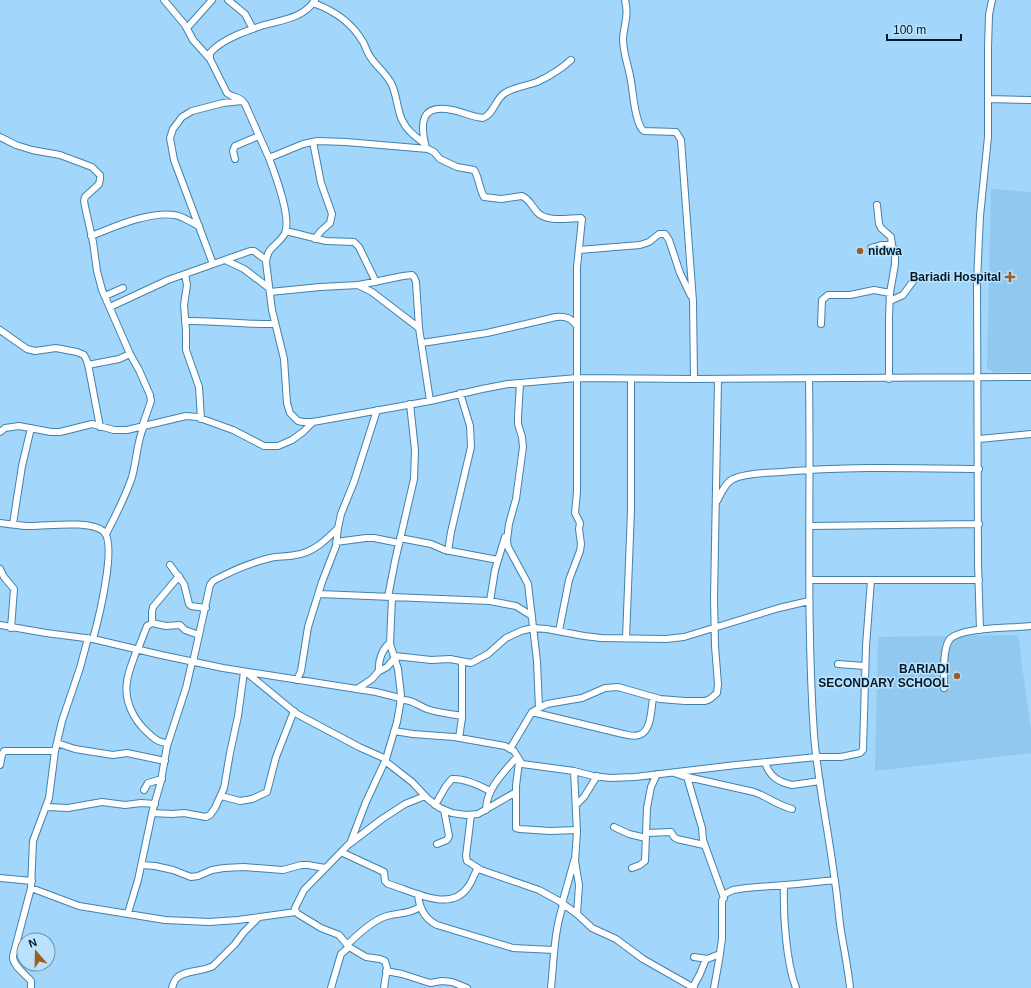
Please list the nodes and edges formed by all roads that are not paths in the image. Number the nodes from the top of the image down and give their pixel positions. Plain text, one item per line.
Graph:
1 (164, 0) edge
2 (212, 0) edge
3 (228, 0) edge
4 (625, 0) edge
5 (992, 0) edge
6 (314, 2) edge
7 (186, 28) junction
8 (253, 29) junction
9 (210, 60) junction
10 (571, 60) dead end
11 (988, 99) junction
12 (1031, 100) edge
13 (243, 101) junction
14 (259, 136) junction
15 (0, 137) edge
16 (313, 142) junction
17 (426, 146) junction
18 (269, 158) junction
19 (235, 159) dead end
20 (878, 205) dead end
21 (199, 226) junction
22 (286, 231) junction
23 (91, 236) junction
24 (315, 238) junction
25 (892, 245) junction
26 (871, 248) dead end
27 (579, 250) junction
28 (225, 260) junction
29 (266, 260) junction
30 (213, 264) junction
31 (185, 274) junction
32 (914, 280) dead end
33 (376, 282) junction
34 (358, 285) junction
35 (124, 288) dead end
36 (269, 290) junction
37 (890, 294) junction
38 (105, 296) junction
39 (693, 301) junction
40 (890, 301) junction
41 (110, 307) junction
42 (185, 321) junction
43 (275, 324) junction
44 (820, 324) dead end
45 (577, 326) junction
46 (419, 328) junction
47 (0, 330) edge
48 (422, 343) junction
49 (130, 354) junction
50 (88, 365) junction
51 (1031, 377) edge
52 (577, 378) junction
53 (978, 378) junction
54 (631, 379) junction
55 (718, 379) junction
56 (809, 379) junction
57 (889, 379) junction
58 (694, 380) junction
59 (520, 383) junction
60 (460, 393) junction
61 (430, 400) junction
62 (410, 404) junction
63 (377, 410) junction
64 (201, 419) junction
65 (313, 422) junction
66 (100, 427) junction
67 (143, 427) junction
68 (31, 428) junction
69 (0, 432) edge
70 (1031, 434) edge
71 (979, 439) junction
72 (810, 469) junction
73 (979, 469) junction
74 (716, 502) junction
75 (0, 523) edge
76 (13, 524) junction
77 (509, 524) junction
78 (978, 524) junction
79 (810, 526) junction
80 (338, 528) junction
81 (106, 534) junction
82 (400, 540) junction
83 (336, 542) junction
84 (448, 551) junction
85 (498, 560) junction
86 (170, 565) dead end
87 (0, 571) edge
88 (179, 576) junction
89 (810, 580) junction
90 (871, 580) junction
91 (979, 580) junction
92 (319, 594) junction
93 (390, 597) junction
94 (490, 600) junction
95 (809, 602) junction
96 (206, 608) junction
97 (532, 616) junction
98 (152, 623) junction
99 (0, 625) edge
100 (1031, 626) edge
101 (11, 628) junction
102 (533, 628) junction
103 (715, 628) junction
104 (980, 630) junction
105 (559, 631) junction
106 (199, 635) junction
107 (90, 638) junction
108 (626, 639) junction
109 (390, 643) junction
110 (138, 649) junction
111 (395, 657) junction
112 (192, 662) junction
113 (462, 662) junction
114 (838, 664) dead end
115 (865, 666) junction
116 (245, 672) junction
117 (379, 672) junction
118 (298, 680) junction
119 (944, 688) dead end
120 (357, 689) junction
121 (653, 698) junction
122 (400, 699) junction
123 (539, 708) junction
124 (294, 711) junction
125 (532, 712) junction
126 (462, 716) junction
127 (394, 731) junction
128 (459, 738) junction
129 (57, 743) junction
130 (168, 744) junction
131 (510, 749) junction
132 (56, 751) junction
133 (817, 757) junction
134 (518, 759) junction
135 (385, 760) junction
136 (165, 761) junction
137 (765, 762) junction
138 (0, 765) edge
139 (574, 771) junction
140 (673, 773) junction
141 (657, 774) junction
142 (597, 776) junction
143 (687, 777) junction
144 (162, 779) junction
145 (820, 781) junction
146 (144, 790) dead end
147 (490, 791) junction
148 (516, 792) junction
149 (221, 796) junction
150 (425, 796) junction
151 (155, 804) junction
152 (436, 805) junction
153 (576, 805) junction
154 (47, 807) junction
155 (792, 809) dead end
156 (444, 810) junction
157 (486, 810) junction
158 (152, 813) junction
159 (471, 815) junction
160 (614, 827) dead end
161 (577, 830) junction
162 (702, 833) junction
163 (646, 835) junction
164 (351, 843) junction
165 (691, 843) junction
166 (437, 844) dead end
167 (704, 845) junction
168 (341, 852) junction
169 (575, 857) junction
170 (142, 865) junction
171 (325, 868) junction
172 (478, 868) junction
173 (632, 868) dead end
174 (0, 878) edge
175 (835, 880) junction
176 (32, 881) junction
177 (784, 886) junction
178 (31, 888) junction
179 (418, 894) junction
180 (724, 898) junction
181 (563, 904) junction
182 (420, 907) junction
183 (296, 912) junction
184 (128, 913) junction
185 (577, 914) junction
186 (259, 916) junction
187 (348, 946) junction
188 (554, 950) junction
189 (720, 954) junction
190 (694, 957) dead end
191 (706, 959) junction
192 (386, 971) junction
193 (434, 985) edge
194 (31, 988) edge
195 (172, 988) edge
196 (331, 988) edge
197 (384, 988) edge
198 (467, 988) edge
199 (551, 988) edge
200 (693, 988) edge
201 (714, 988) edge
202 (796, 988) edge
203 (850, 988) edge

1 - 7 street
2 - 7 street
3 - 8 street
4 - 39 street
5 - 11 street
6 - 8 street
6 - 17 street
7 - 9 street
8 - 9 street
9 - 13 street
10 - 17 street
11 - 12 street
11 - 53 street
13 - 14 street
13 - 21 street
14 - 18 street
14 - 19 street
15 - 23 street
16 - 17 street
16 - 18 street
16 - 24 street
17 - 27 street
18 - 22 street
20 - 25 street
21 - 23 street
21 - 30 street
22 - 24 street
22 - 29 street
23 - 38 street
24 - 33 street
25 - 26 street
25 - 37 street
27 - 39 street
27 - 45 street
28 - 29 street
28 - 30 street
28 - 36 street
29 - 36 street
30 - 31 street
31 - 41 street
31 - 42 street
32 - 40 street
33 - 34 street
33 - 46 street
34 - 36 street
34 - 46 street
35 - 38 street
36 - 43 street
37 - 40 street
37 - 44 street
38 - 41 street
39 - 58 street
40 - 57 street
41 - 49 street
42 - 43 street
42 - 64 street
43 - 65 street
45 - 48 street
45 - 52 street
46 - 48 street
47 - 50 street
48 - 61 street
49 - 50 street
49 - 67 street
50 - 66 street
51 - 53 street
52 - 54 street
52 - 59 street
52 - 105 street
53 - 57 street
53 - 71 street
54 - 58 street
54 - 108 street
55 - 56 street
55 - 58 street
55 - 74 street
56 - 57 street
56 - 72 street
59 - 60 street
59 - 77 street
60 - 61 street
60 - 84 street
61 - 62 street
62 - 63 street
62 - 82 street
63 - 65 street
63 - 80 street
64 - 65 street
64 - 67 street
66 - 67 street
66 - 68 street
67 - 81 street
68 - 69 street
68 - 76 street
70 - 71 street
71 - 73 street
72 - 73 street
72 - 74 street
72 - 79 street
73 - 78 street
74 - 103 street
75 - 76 street
76 - 81 street
77 - 85 street
77 - 97 street
78 - 79 street
78 - 91 street
79 - 89 street
80 - 83 street
80 - 96 street
81 - 107 street
82 - 83 street
82 - 84 street
82 - 93 street
83 - 92 street
84 - 85 street
85 - 94 street
86 - 88 street
87 - 101 street
88 - 96 street
88 - 98 street
89 - 90 street
89 - 95 street
90 - 91 street
90 - 115 street
91 - 104 street
92 - 93 street
92 - 118 street
93 - 94 street
93 - 109 street
94 - 97 street
95 - 103 street
95 - 133 street
96 - 106 street
97 - 102 street
98 - 106 street
98 - 110 street
99 - 101 street
100 - 104 street
101 - 107 street
102 - 105 street
102 - 113 street
102 - 123 street
103 - 108 street
103 - 121 street
104 - 119 street
105 - 108 street
106 - 112 street
107 - 110 street
107 - 129 street
109 - 111 street
109 - 117 street
110 - 112 street
110 - 130 street
111 - 113 street
111 - 117 street
111 - 122 street
112 - 116 street
112 - 130 street
113 - 126 street
114 - 115 street
115 - 133 street
116 - 118 street
116 - 124 street
116 - 149 street
117 - 120 street
118 - 120 street
120 - 122 street
121 - 123 street
121 - 125 street
122 - 126 street
122 - 127 street
123 - 125 street
124 - 135 street
124 - 149 street
125 - 131 street
126 - 128 street
127 - 128 street
127 - 135 street
128 - 131 street
129 - 132 street
129 - 136 street
130 - 136 street
131 - 134 street
132 - 138 street
132 - 154 street
133 - 137 street
133 - 145 street
134 - 139 street
134 - 147 street
134 - 148 street
135 - 150 street
135 - 164 street
136 - 144 street
137 - 140 street
137 - 145 street
139 - 142 street
139 - 153 street
140 - 141 street
140 - 143 street
141 - 142 street
141 - 163 street
142 - 153 street
143 - 155 street
143 - 162 street
144 - 146 street
144 - 151 street
145 - 175 street
147 - 152 street
147 - 157 street
148 - 157 street
148 - 161 street
149 - 158 street
150 - 152 street
150 - 164 street
151 - 154 street
151 - 158 street
152 - 156 street
153 - 161 street
154 - 176 street
156 - 159 street
156 - 166 street
157 - 159 street
158 - 170 street
159 - 172 street
160 - 163 street
161 - 169 street
162 - 165 street
162 - 167 street
163 - 165 street
163 - 173 street
164 - 168 street
165 - 167 street
167 - 180 street
168 - 171 street
168 - 179 street
169 - 181 street
169 - 185 street
170 - 171 street
170 - 184 street
171 - 183 street
172 - 179 street
172 - 181 street
174 - 176 street
175 - 177 street
175 - 203 street
176 - 178 street
177 - 180 street
177 - 202 street
178 - 184 street
178 - 194 street
179 - 182 street
180 - 189 street
181 - 185 street
181 - 188 street
182 - 187 street
182 - 188 street
183 - 186 street
183 - 187 street
184 - 186 street
185 - 200 street
186 - 195 street
187 - 192 street
187 - 196 street
188 - 199 street
189 - 191 street
189 - 201 street
190 - 191 street
191 - 200 street
192 - 193 street
192 - 197 street
193 - 198 street

